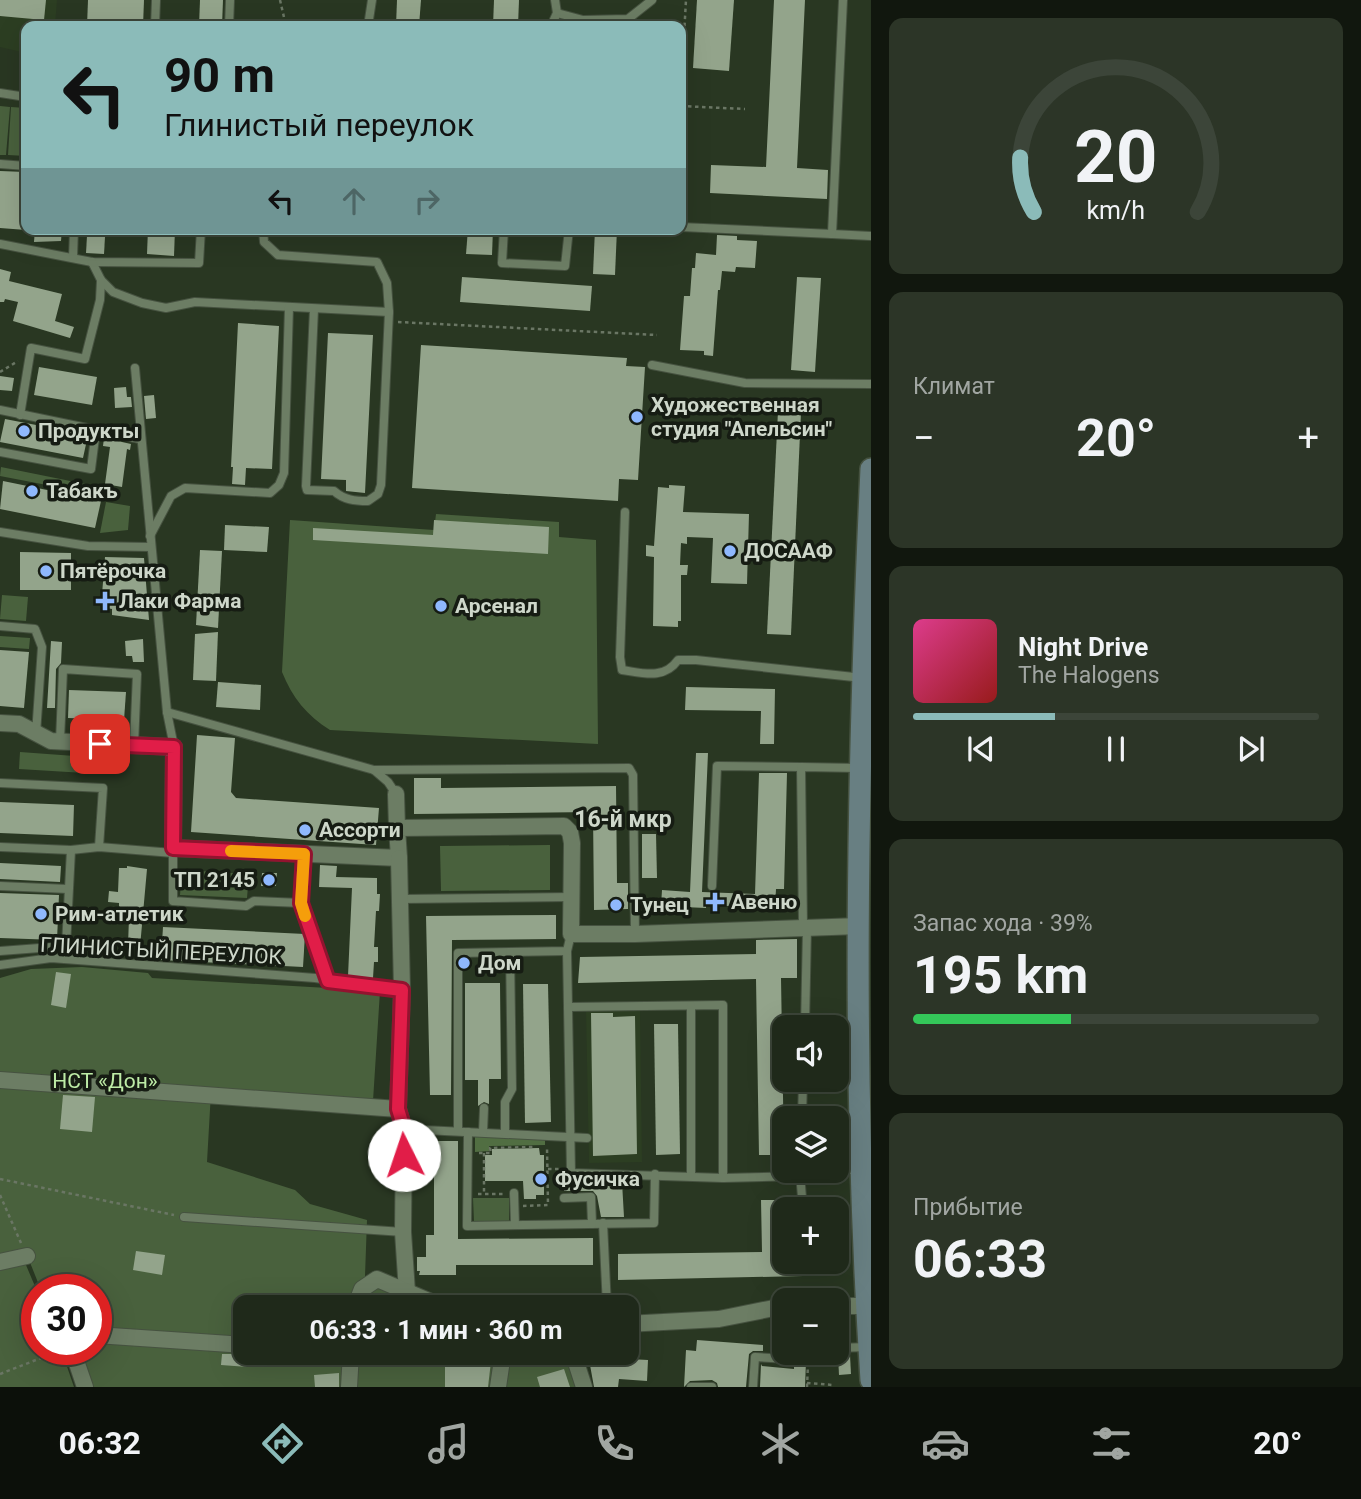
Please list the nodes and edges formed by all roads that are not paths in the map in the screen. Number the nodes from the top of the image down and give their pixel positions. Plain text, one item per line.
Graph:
1 (156, 0) edge
2 (230, 0) edge
3 (372, 0) edge
4 (555, 0) edge
5 (652, 0) edge
6 (843, 0) edge
7 (557, 13) junction
8 (155, 21) edge
9 (229, 21) edge
10 (369, 21) edge
11 (553, 21) edge
12 (578, 21) edge
13 (606, 21) edge
14 (0, 93) edge
15 (21, 96) edge
16 (0, 164) edge
17 (21, 166) edge
18 (686, 227) edge
19 (832, 234) junction
20 (74, 235) edge
21 (201, 235) edge
22 (263, 235) edge
23 (504, 235) edge
24 (568, 235) edge
25 (871, 236) edge
26 (0, 244) edge
27 (73, 258) junction
28 (92, 262) junction
29 (101, 280) junction
30 (289, 307) junction
31 (314, 309) junction
32 (389, 317) junction
33 (652, 365) dead end
34 (135, 368) dead end
35 (871, 384) edge
36 (0, 410) edge
37 (20, 415) junction
38 (96, 430) junction
39 (140, 439) junction
40 (0, 452) edge
41 (871, 469) edge
42 (625, 512) dead end
43 (0, 532) edge
44 (150, 537) junction
45 (151, 547) junction
46 (868, 599) edge
47 (0, 626) edge
48 (863, 678) junction
49 (167, 712) junction
50 (0, 723) edge
51 (36, 734) junction
52 (60, 741) junction
53 (134, 746) junction
54 (174, 747) junction
55 (801, 767) junction
56 (860, 768) junction
57 (374, 770) junction
58 (0, 783) edge
59 (396, 794) joint
60 (397, 828) junction
61 (0, 847) edge
62 (99, 847) junction
63 (71, 850) junction
64 (173, 851) junction
65 (304, 854) junction
66 (399, 858) junction
67 (0, 886) edge
68 (712, 886) dead end
69 (68, 888) junction
70 (572, 897) junction
71 (400, 900) junction
72 (301, 903) junction
73 (859, 926) junction
74 (805, 928) junction
75 (571, 934) junction
76 (635, 934) junction
77 (0, 950) edge
78 (567, 951) junction
79 (510, 952) junction
80 (0, 965) edge
81 (328, 981) junction
82 (402, 990) junction
83 (691, 1006) junction
84 (568, 1007) junction
85 (804, 1015) edge
86 (0, 1080) edge
87 (484, 1108) dead end
88 (398, 1109) junction
89 (404, 1129) junction
90 (458, 1131) junction
91 (468, 1132) junction
92 (483, 1132) junction
93 (505, 1133) junction
94 (570, 1137) junction
95 (587, 1138) dead end
96 (861, 1169) junction
97 (849, 1170) edge
98 (655, 1174) junction
99 (772, 1175) edge
100 (691, 1176) junction
101 (723, 1178) junction
102 (514, 1193) road end
103 (564, 1198) dead end
104 (184, 1217) road end
105 (603, 1223) junction
106 (592, 1224) junction
107 (515, 1225) junction
108 (403, 1233) junction
109 (26, 1256) road end
110 (0, 1262) edge
111 (868, 1276) edge
112 (407, 1292) junction
113 (360, 1295) edge
114 (414, 1295) edge
115 (606, 1295) edge
116 (849, 1306) edge
117 (865, 1306) junction
118 (772, 1308) edge
119 (639, 1323) edge
120 (112, 1336) edge
121 (233, 1344) edge
122 (870, 1347) edge
123 (849, 1348) edge
124 (772, 1358) edge
125 (74, 1365) edge
126 (350, 1365) edge
127 (501, 1365) edge
128 (578, 1365) edge
129 (871, 1380) edge
130 (85, 1387) edge
131 (349, 1387) edge
132 (498, 1387) edge
133 (584, 1387) edge
134 (691, 1387) edge
135 (712, 1387) edge
136 (753, 1387) edge

1 - 8 lane
2 - 9 lane
3 - 10 lane
4 - 7 lane
5 - 13 lane
6 - 19 lane
7 - 11 lane
7 - 12 lane
14 - 15 lane
16 - 17 lane
18 - 19 lane
19 - 25 lane
20 - 27 lane
21 - 28 lane
22 - 32 lane
23 - 24 lane
26 - 27 lane
27 - 28 lane
28 - 29 lane
29 - 30 lane
29 - 37 lane
30 - 31 lane
30 - 44 lane
31 - 32 lane
31 - 32 lane
33 - 35 lane
34 - 39 lane
36 - 37 lane
37 - 38 lane
38 - 39 lane
38 - 40 lane
39 - 44 lane
41 - 46 street
42 - 48 lane
43 - 45 lane
44 - 45 lane
45 - 49 lane
46 - 48 street
47 - 51 lane
48 - 56 street
49 - 54 lane
49 - 57 lane
50 - 51 street
51 - 52 street
52 - 53 street
52 - 53 lane
53 - 54 street
54 - 64 street
55 - 56 lane
55 - 68 lane
55 - 74 lane
56 - 73 street
57 - 59 lane
57 - 76 lane
58 - 62 lane
59 - 60 street
60 - 66 street
60 - 70 street
61 - 63 lane
62 - 63 lane
62 - 64 lane
63 - 69 lane
64 - 65 street
64 - 72 lane
65 - 66 street
65 - 72 lane
66 - 71 street
67 - 69 lane
69 - 77 lane
70 - 71 lane
70 - 75 street
71 - 82 street
72 - 81 lane
73 - 74 street
73 - 96 street
74 - 76 street
74 - 85 lane
75 - 76 street
75 - 78 lane
78 - 79 lane
78 - 84 lane
79 - 90 lane
79 - 93 lane
80 - 81 lane, ГЛИНИСТЫЙ ПЕРЕУЛОК
81 - 82 lane, ГЛИНИСТЫЙ ПЕРЕУЛОК
82 - 88 street
83 - 84 lane
83 - 100 lane
83 - 101 lane
84 - 94 lane
86 - 88 street
87 - 92 lane
88 - 89 street
89 - 90 lane
89 - 108 street
90 - 91 lane
91 - 92 lane
91 - 107 lane
92 - 93 lane
93 - 94 lane
94 - 95 lane
94 - 98 lane
96 - 97 lane
96 - 111 street
98 - 100 lane
98 - 105 lane
99 - 101 lane
100 - 101 lane
102 - 107 lane
103 - 106 lane
104 - 108 lane
105 - 106 lane
105 - 115 lane
106 - 107 lane
108 - 112 street
109 - 110 street
111 - 117 street
112 - 113 street
112 - 114 street
116 - 117 street
117 - 122 street
118 - 119 street
120 - 121 street
122 - 123 lane
122 - 129 street
124 - 136 lane
125 - 130 street
126 - 131 street
127 - 132 street
128 - 133 street
134 - 135 lane

